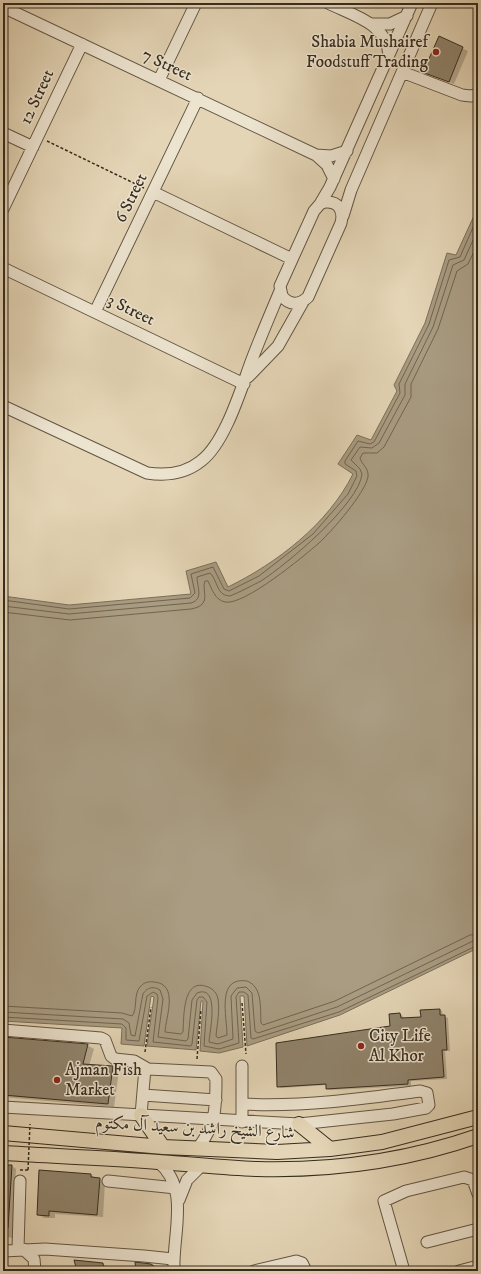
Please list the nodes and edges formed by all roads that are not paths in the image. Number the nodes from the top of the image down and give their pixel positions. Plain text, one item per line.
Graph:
1 (196, 3) edge
2 (328, 3) edge
3 (412, 3) edge
4 (432, 3) edge
5 (3, 7) edge
6 (407, 16) junction
7 (372, 24) junction
8 (82, 44) junction
9 (389, 55) junction
10 (402, 72) junction
11 (159, 80) junction
12 (478, 94) edge
13 (198, 98) junction
14 (3, 132) edge
15 (33, 147) junction
16 (347, 151) junction
17 (316, 155) junction
18 (334, 179) junction
19 (153, 192) junction
20 (320, 204) junction
21 (3, 209) edge
22 (343, 216) junction
23 (292, 259) junction
24 (3, 268) edge
25 (280, 291) junction
26 (304, 300) junction
27 (95, 312) junction
28 (246, 381) junction
29 (3, 406) edge
30 (3, 1030) edge
31 (242, 1066) dead end
32 (145, 1068) junction
33 (143, 1095) junction
34 (216, 1100) junction
35 (242, 1104) junction
36 (3, 1107) edge
37 (141, 1115) junction
38 (478, 1117) edge
39 (213, 1120) junction
40 (242, 1122) junction
41 (299, 1124) junction
42 (3, 1133) edge
43 (475, 1139) edge
44 (163, 1147) junction
45 (198, 1148) junction
46 (330, 1149) junction
47 (3, 1153) edge
48 (158, 1162) junction
49 (202, 1165) junction
50 (20, 1181) road end
51 (108, 1181) dead end
52 (176, 1188) junction
53 (478, 1194) edge
54 (177, 1206) junction
55 (478, 1229) edge
56 (427, 1242) dead end
57 (20, 1249) junction
58 (3, 1251) edge
59 (173, 1259) junction
60 (478, 1266) edge
61 (35, 1271) edge
62 (174, 1271) edge
63 (254, 1271) edge
64 (306, 1271) edge
65 (404, 1271) edge
66 (458, 1271) edge

1 - 11 street
2 - 7 street
3 - 6 street
4 - 10 street
5 - 8 street, 7 Street
6 - 7 street
6 - 9 street
7 - 9 street
8 - 11 street, 7 Street
8 - 15 street, 12 Street
9 - 16 street
10 - 12 street
10 - 22 street
11 - 13 street, 7 Street
13 - 17 street, 7 Street
13 - 19 street, 6 Street
14 - 15 street
15 - 21 street, 12 Street
16 - 17 street, 7 Street
16 - 18 street
17 - 18 street, 7 Street
18 - 20 street
19 - 23 street
19 - 27 street, 6 Street
20 - 22 street
20 - 23 street
22 - 26 street
23 - 25 street
24 - 27 street, 3 Street
25 - 26 street
25 - 28 street
26 - 28 street
27 - 28 street, 3 Street
28 - 29 street
30 - 32 street
31 - 35 street
32 - 33 street
32 - 34 street
33 - 34 street
33 - 37 street
34 - 39 street
35 - 40 street
35 - 41 street
36 - 37 street
37 - 39 street
37 - 44 main road
38 - 46 main road, شارع الشيخ راشد بن سعيد آل مكتوم
39 - 40 street
39 - 45 street
40 - 41 street
41 - 46 main road
42 - 44 main road, شارع الشيخ راشد بن سعيد آل مكتوم
43 - 49 main road, شارع الشيخ راشد بن سعيد آل مكتوم
44 - 45 main road, شارع الشيخ راشد بن سعيد آل مكتوم
45 - 46 main road, شارع الشيخ راشد بن سعيد آل مكتوم
47 - 48 main road, شارع الشيخ راشد بن سعيد آل مكتوم
48 - 49 main road, شارع الشيخ راشد بن سعيد آل مكتوم
48 - 52 street
49 - 54 street
50 - 57 street
51 - 52 street
52 - 54 street
53 - 65 street
54 - 59 street
55 - 56 street
57 - 58 street
57 - 59 street
57 - 61 street
59 - 62 street
60 - 66 street
63 - 64 street

